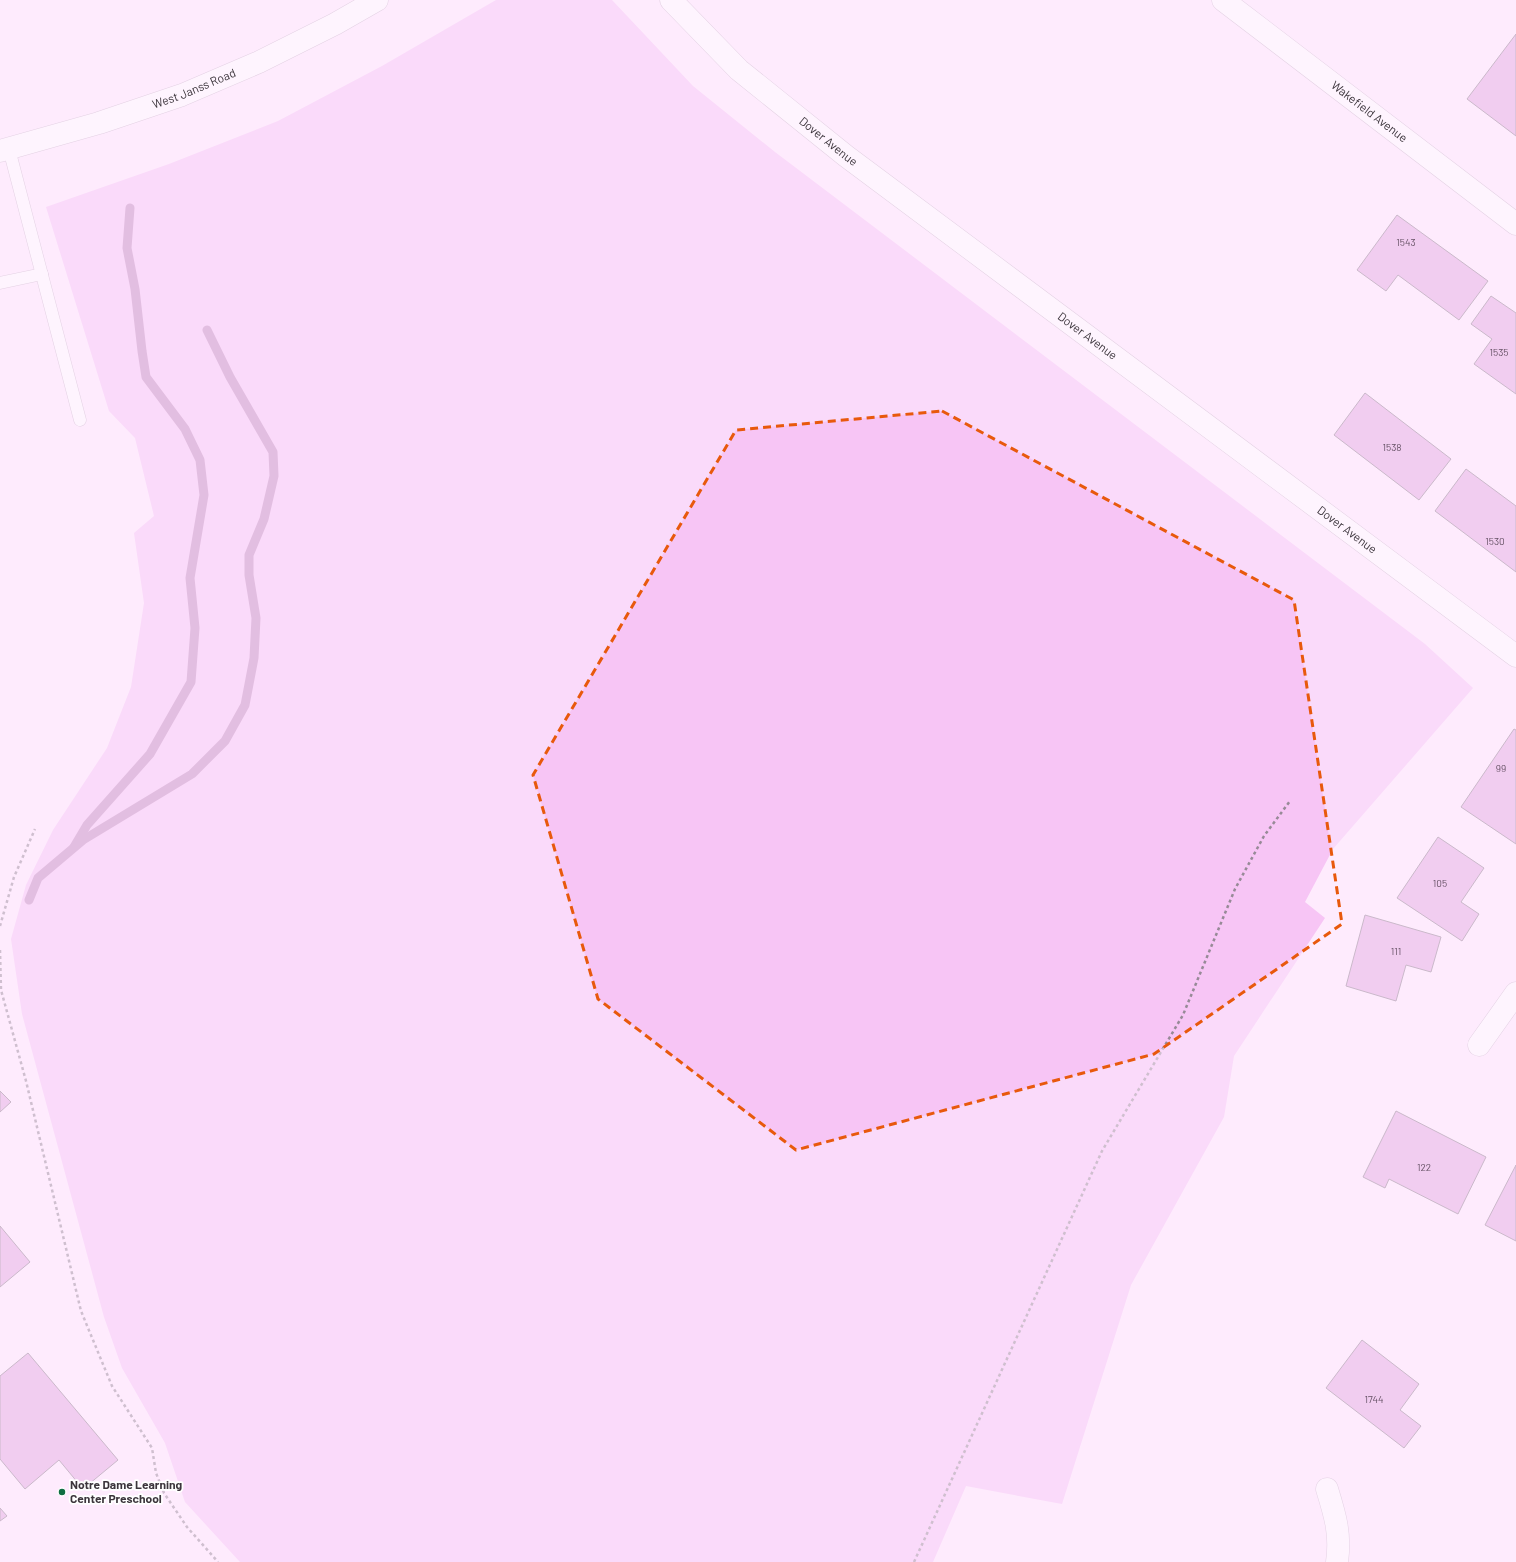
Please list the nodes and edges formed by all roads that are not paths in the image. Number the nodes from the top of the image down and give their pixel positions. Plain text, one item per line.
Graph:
1 (377, 0) edge
2 (672, 0) edge
3 (1223, 0) edge
4 (5, 150) edge
5 (1516, 224) edge
6 (42, 274) junction
7 (0, 283) edge
8 (80, 420) dead end
9 (1516, 656) edge
10 (1516, 993) edge
11 (1479, 1045) dead end
12 (1327, 1489) dead end
13 (1337, 1562) edge

1 - 4 street, West Janss Road
2 - 9 street, Dover Avenue
3 - 5 street, Wakefield Avenue
4 - 6 lane
6 - 7 lane
6 - 8 lane
10 - 11 street
12 - 13 street

